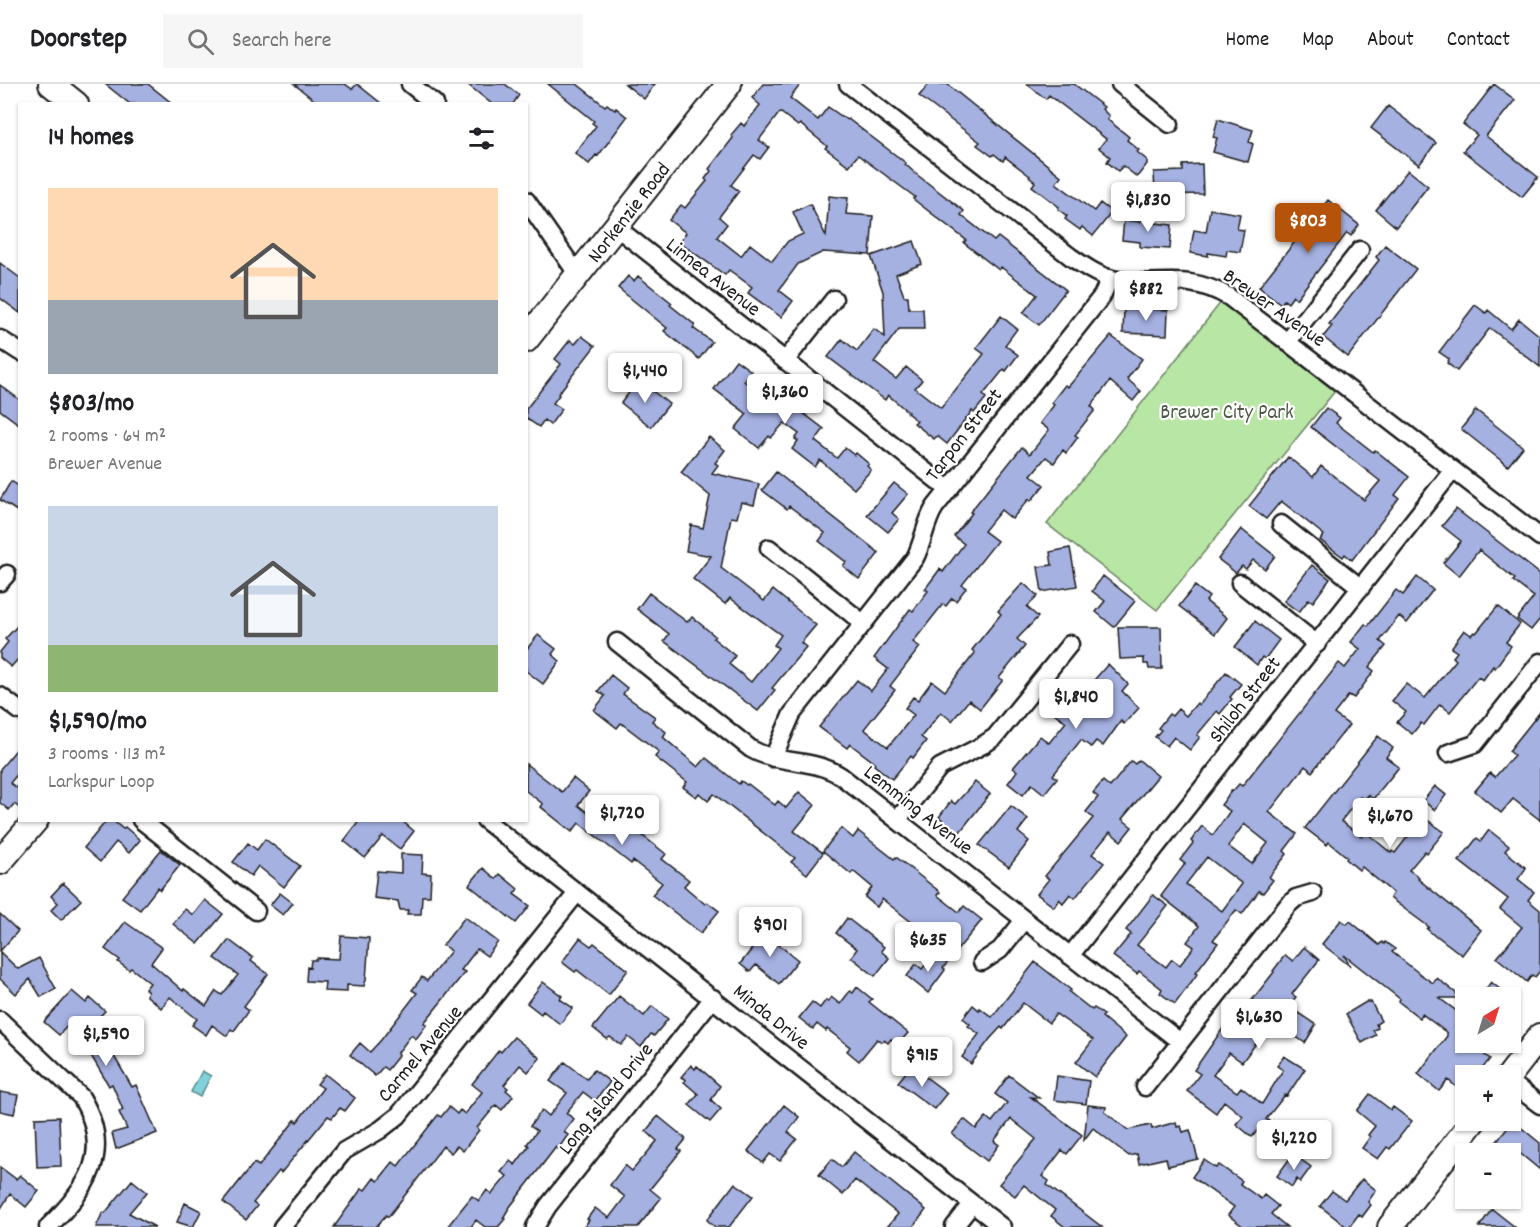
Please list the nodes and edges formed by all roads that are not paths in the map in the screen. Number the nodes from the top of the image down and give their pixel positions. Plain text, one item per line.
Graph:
1 (51, 84) edge
2 (411, 84) edge
3 (729, 84) edge
4 (848, 84) edge
5 (1120, 84) edge
6 (74, 102) edge
7 (433, 102) edge
8 (1170, 124) dead end
9 (528, 203) edge
10 (616, 227) junction
11 (1360, 250) dead end
12 (578, 275) junction
13 (1110, 279) junction
14 (834, 298) dead end
15 (528, 338) edge
16 (0, 339) edge
17 (1288, 341) junction
18 (18, 351) edge
19 (785, 361) junction
20 (1454, 470) junction
21 (948, 489) junction
22 (1281, 524) dead end
23 (1540, 537) edge
24 (768, 548) dead end
25 (1240, 583) dead end
26 (1361, 588) junction
27 (863, 623) junction
28 (617, 642) dead end
29 (1070, 644) dead end
30 (1317, 644) junction
31 (1540, 662) edge
32 (0, 696) edge
33 (18, 710) edge
34 (1448, 753) dead end
35 (773, 758) junction
36 (897, 820) junction
37 (34, 822) edge
38 (144, 822) edge
39 (488, 822) edge
40 (0, 862) edge
41 (577, 893) junction
42 (1313, 893) dead end
43 (256, 911) dead end
44 (1024, 920) junction
45 (1070, 956) junction
46 (982, 962) dead end
47 (713, 998) junction
48 (0, 1020) edge
49 (1540, 1036) edge
50 (1179, 1041) junction
51 (1518, 1065) edge
52 (1144, 1087) dead end
53 (1521, 1090) edge
54 (1540, 1105) edge
55 (1465, 1131) edge
56 (972, 1204) junction
57 (48, 1227) edge
58 (282, 1227) edge
59 (535, 1227) edge
60 (954, 1227) edge
61 (1002, 1227) edge
62 (1390, 1227) edge

1 - 6 street
2 - 7 street
3 - 10 street, Norkenzie Road
4 - 13 street, Brewer Avenue
5 - 8 street
9 - 12 street
10 - 12 street, Norkenzie Road
10 - 19 street, Linnea Avenue
11 - 17 street
12 - 15 street, Norkenzie Road
13 - 17 street, Brewer Avenue
13 - 21 street, Tarpon Street
14 - 19 street
16 - 18 street
17 - 20 street, Brewer Avenue
19 - 21 street, Linnea Avenue
20 - 23 street, Brewer Avenue
20 - 26 street, Shiloh Street
21 - 27 street, Tarpon Street
22 - 26 street
24 - 27 street
25 - 30 street
26 - 30 street, Shiloh Street
27 - 35 street, Tarpon Street
28 - 35 street, Lemming Avenue
29 - 36 street
30 - 45 street, Shiloh Street
31 - 34 street
32 - 33 street
35 - 36 street, Lemming Avenue
36 - 44 street, Lemming Avenue
37 - 40 street
38 - 43 street
39 - 41 street, Minda Drive
41 - 47 street, Minda Drive
41 - 58 street, Carmel Avenue
42 - 50 street
44 - 45 street, Lemming Avenue
44 - 46 street
45 - 50 street, Lemming Avenue
47 - 56 street, Minda Drive
47 - 59 street, Long Island Drive
48 - 57 street
49 - 51 street
50 - 52 street
53 - 54 street
55 - 62 street
56 - 60 street
56 - 61 street, Minda Drive

